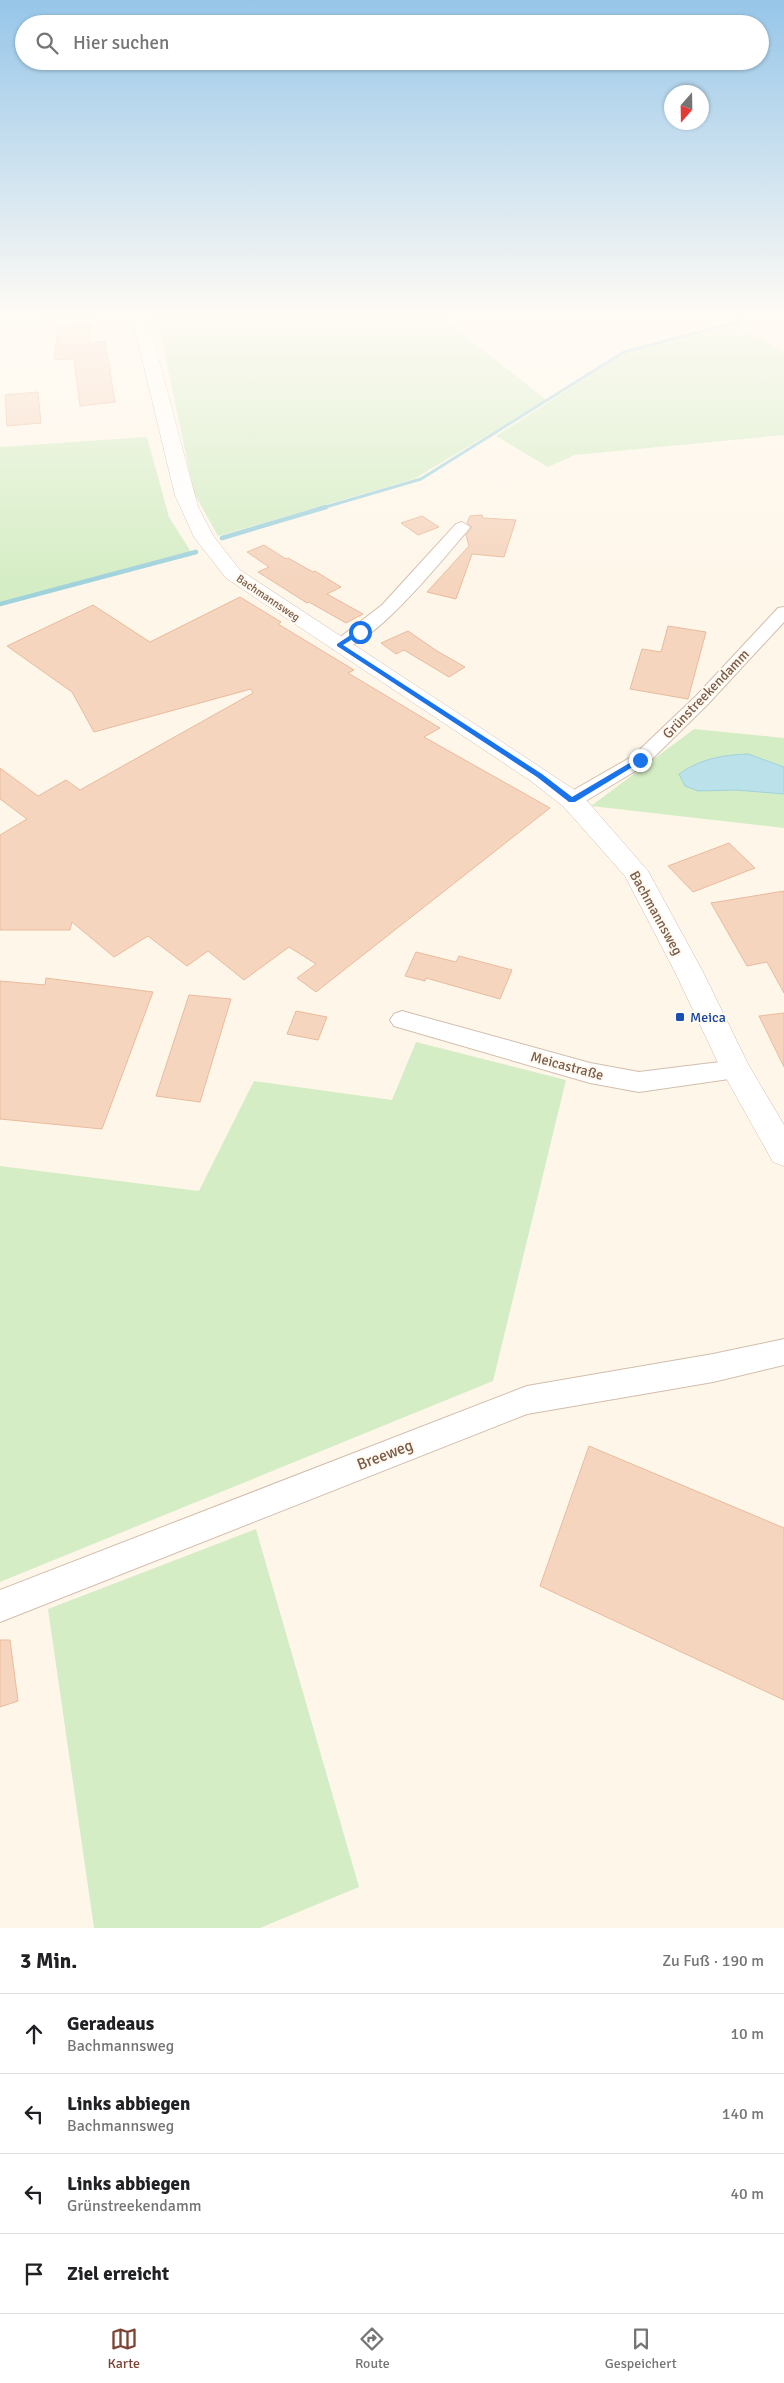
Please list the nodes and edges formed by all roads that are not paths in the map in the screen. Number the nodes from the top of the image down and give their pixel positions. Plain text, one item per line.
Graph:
1 (161, 402) edge
2 (462, 527) dead end
3 (784, 612) edge
4 (339, 645) junction
5 (572, 800) junction
6 (402, 1020) dead end
7 (736, 1069) junction
8 (784, 1154) edge
9 (784, 1352) edge
10 (0, 1606) edge

1 - 4 street, Bachmannsweg
2 - 4 street
3 - 5 street, Grünstreekendamm
4 - 5 street, Bachmannsweg
5 - 7 street, Bachmannsweg
6 - 7 street, Meicastraße
7 - 8 street, Bachmannsweg
9 - 10 street, Breeweg

